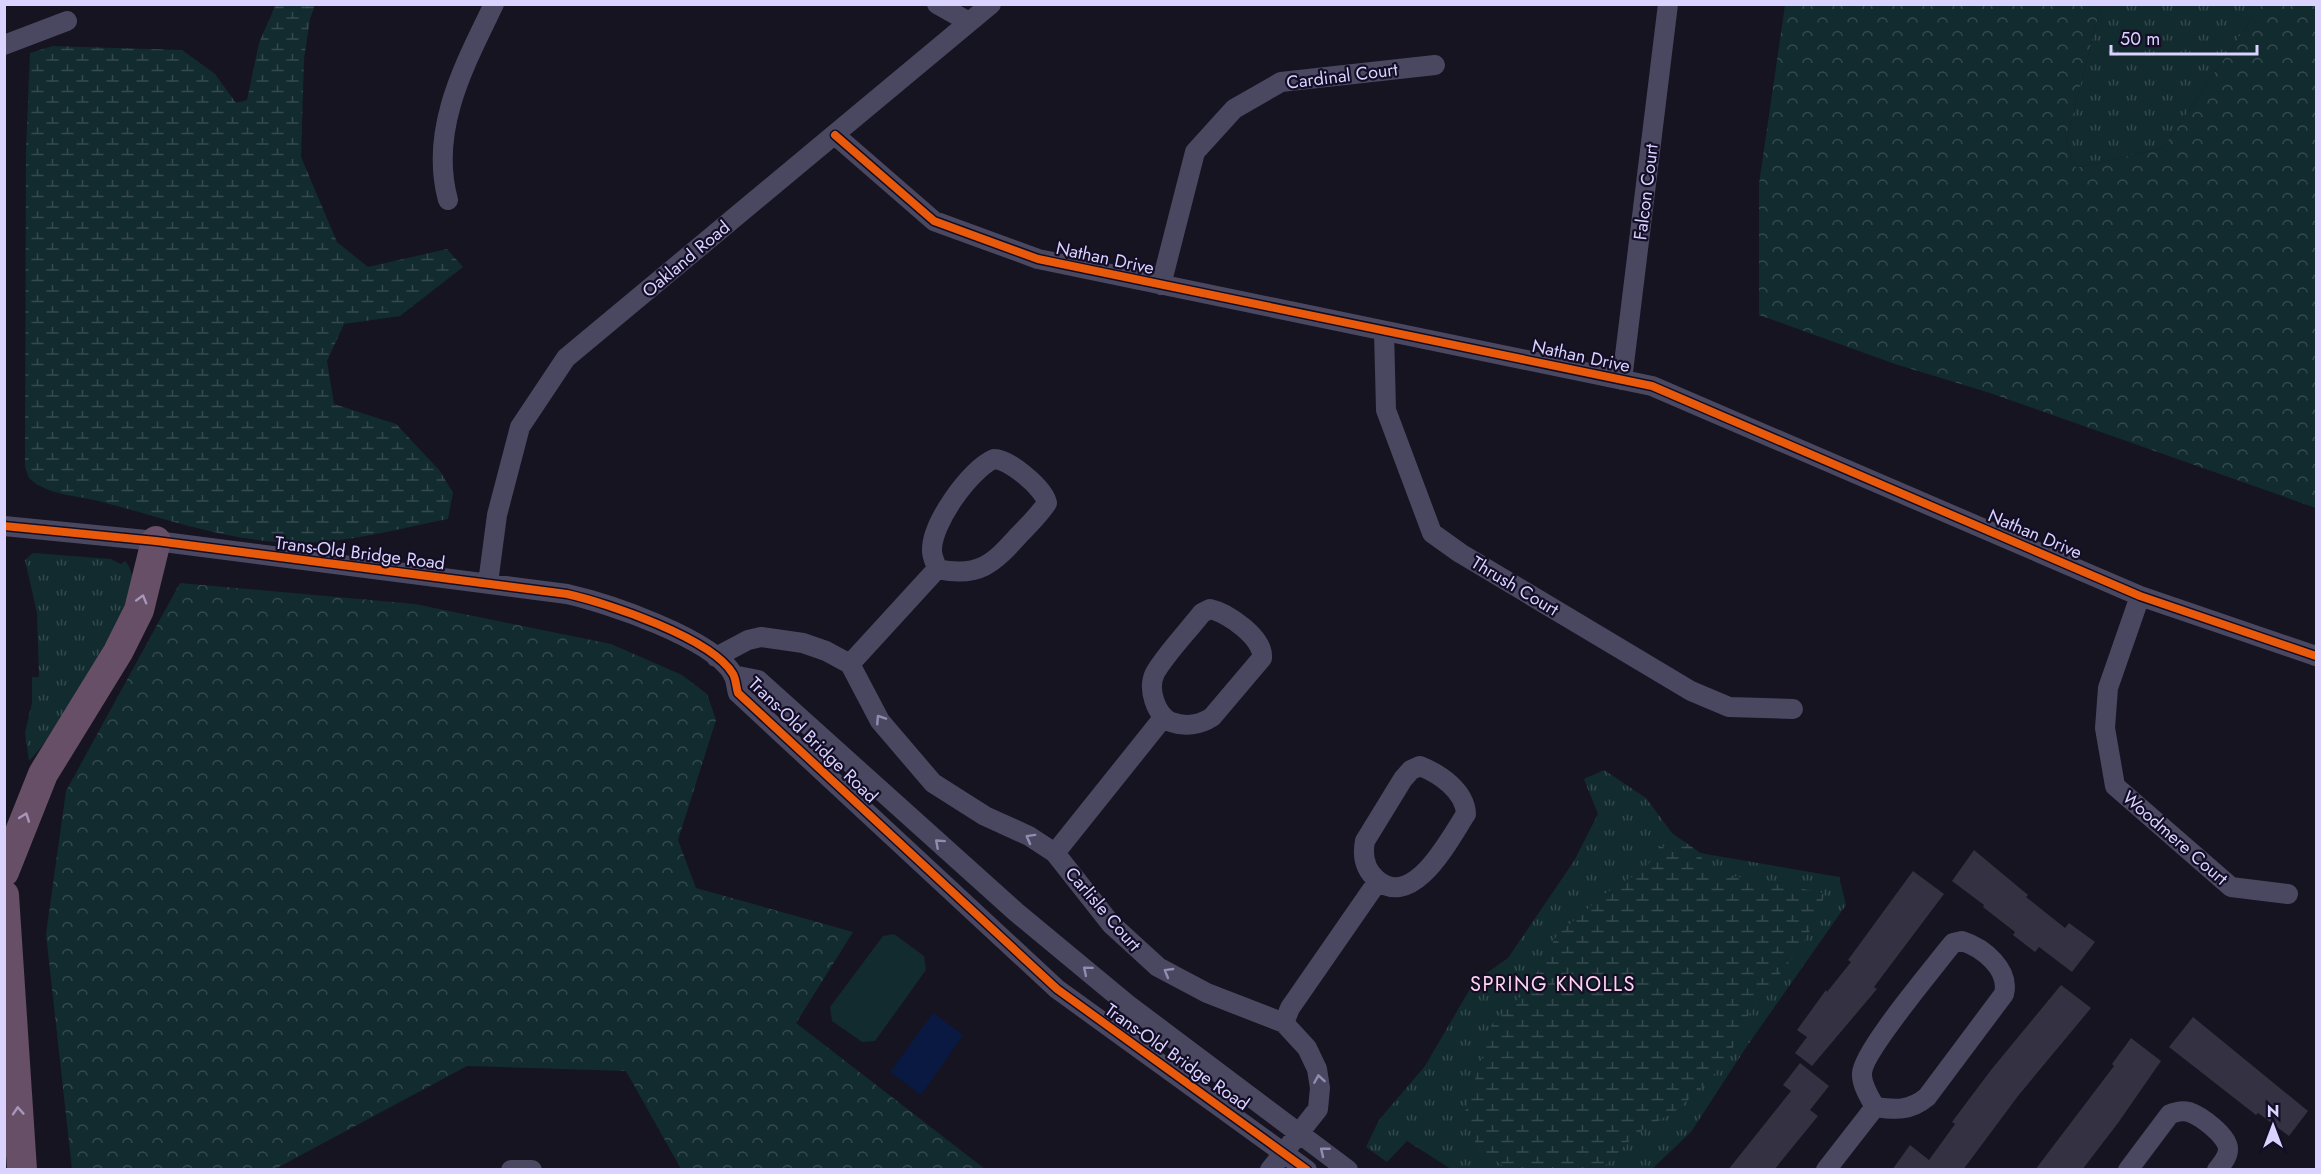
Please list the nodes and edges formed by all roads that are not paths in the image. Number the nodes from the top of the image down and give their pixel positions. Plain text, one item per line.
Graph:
1 (494, 4) edge
2 (937, 4) edge
3 (991, 4) edge
4 (1668, 4) edge
5 (67, 21) dead end
6 (969, 22) junction
7 (4, 45) edge
8 (1435, 65) dead end
9 (835, 135) junction
10 (448, 200) dead end
11 (1161, 285) junction
12 (1384, 331) junction
13 (1622, 380) junction
14 (4, 526) edge
15 (163, 542) junction
16 (938, 569) junction
17 (488, 583) junction
18 (2140, 596) junction
19 (2316, 656) edge
20 (716, 657) junction
21 (850, 664) junction
22 (733, 675) junction
23 (1793, 709) dead end
24 (1163, 718) junction
25 (1055, 853) junction
26 (4, 872) edge
27 (1378, 881) junction
28 (2288, 894) dead end
29 (4, 895) edge
30 (1284, 1023) junction
31 (1875, 1107) junction
32 (1301, 1132) junction
33 (1285, 1152) junction
34 (22, 1170) edge
35 (511, 1170) edge
36 (532, 1170) edge
37 (1270, 1170) edge
38 (1307, 1170) edge
39 (1348, 1170) edge
40 (1826, 1170) edge
41 (2128, 1170) edge
42 (2217, 1170) edge

1 - 10 street
2 - 6 street
3 - 6 street, Oakland Road
4 - 13 street, Falcon Court
5 - 7 street
6 - 9 street, Oakland Road
8 - 11 street, Cardinal Court
9 - 11 street, Nathan Drive
9 - 17 street, Oakland Road
11 - 12 street, Nathan Drive
12 - 13 street, Nathan Drive
12 - 23 street, Thrush Court
13 - 18 street, Nathan Drive
14 - 15 street, Trans-Old Bridge Road
15 - 17 street, Trans-Old Bridge Road
26 -> 15 highway
16 - 16 street
16 - 21 street
17 - 20 street, Trans-Old Bridge Road
18 - 19 street, Nathan Drive
18 - 28 street, Woodmere Court
20 - 21 street
20 - 22 street, Trans-Old Bridge Road
25 -> 21 street, Carlisle Court
32 -> 22 street, Trans-Old Bridge Road
22 - 33 street, Trans-Old Bridge Road
24 - 24 street
24 - 25 street, Carlisle Court
30 -> 25 street, Carlisle Court
27 - 27 street
27 - 30 street
34 -> 29 highway
32 -> 30 street, Carlisle Court
31 - 31 street
31 - 40 street
32 - 33 street, Carlisle Court
39 -> 32 street, Trans-Old Bridge Road
33 - 37 street, Carlisle Court
33 - 38 street, Trans-Old Bridge Road
35 - 36 street
41 - 42 street

